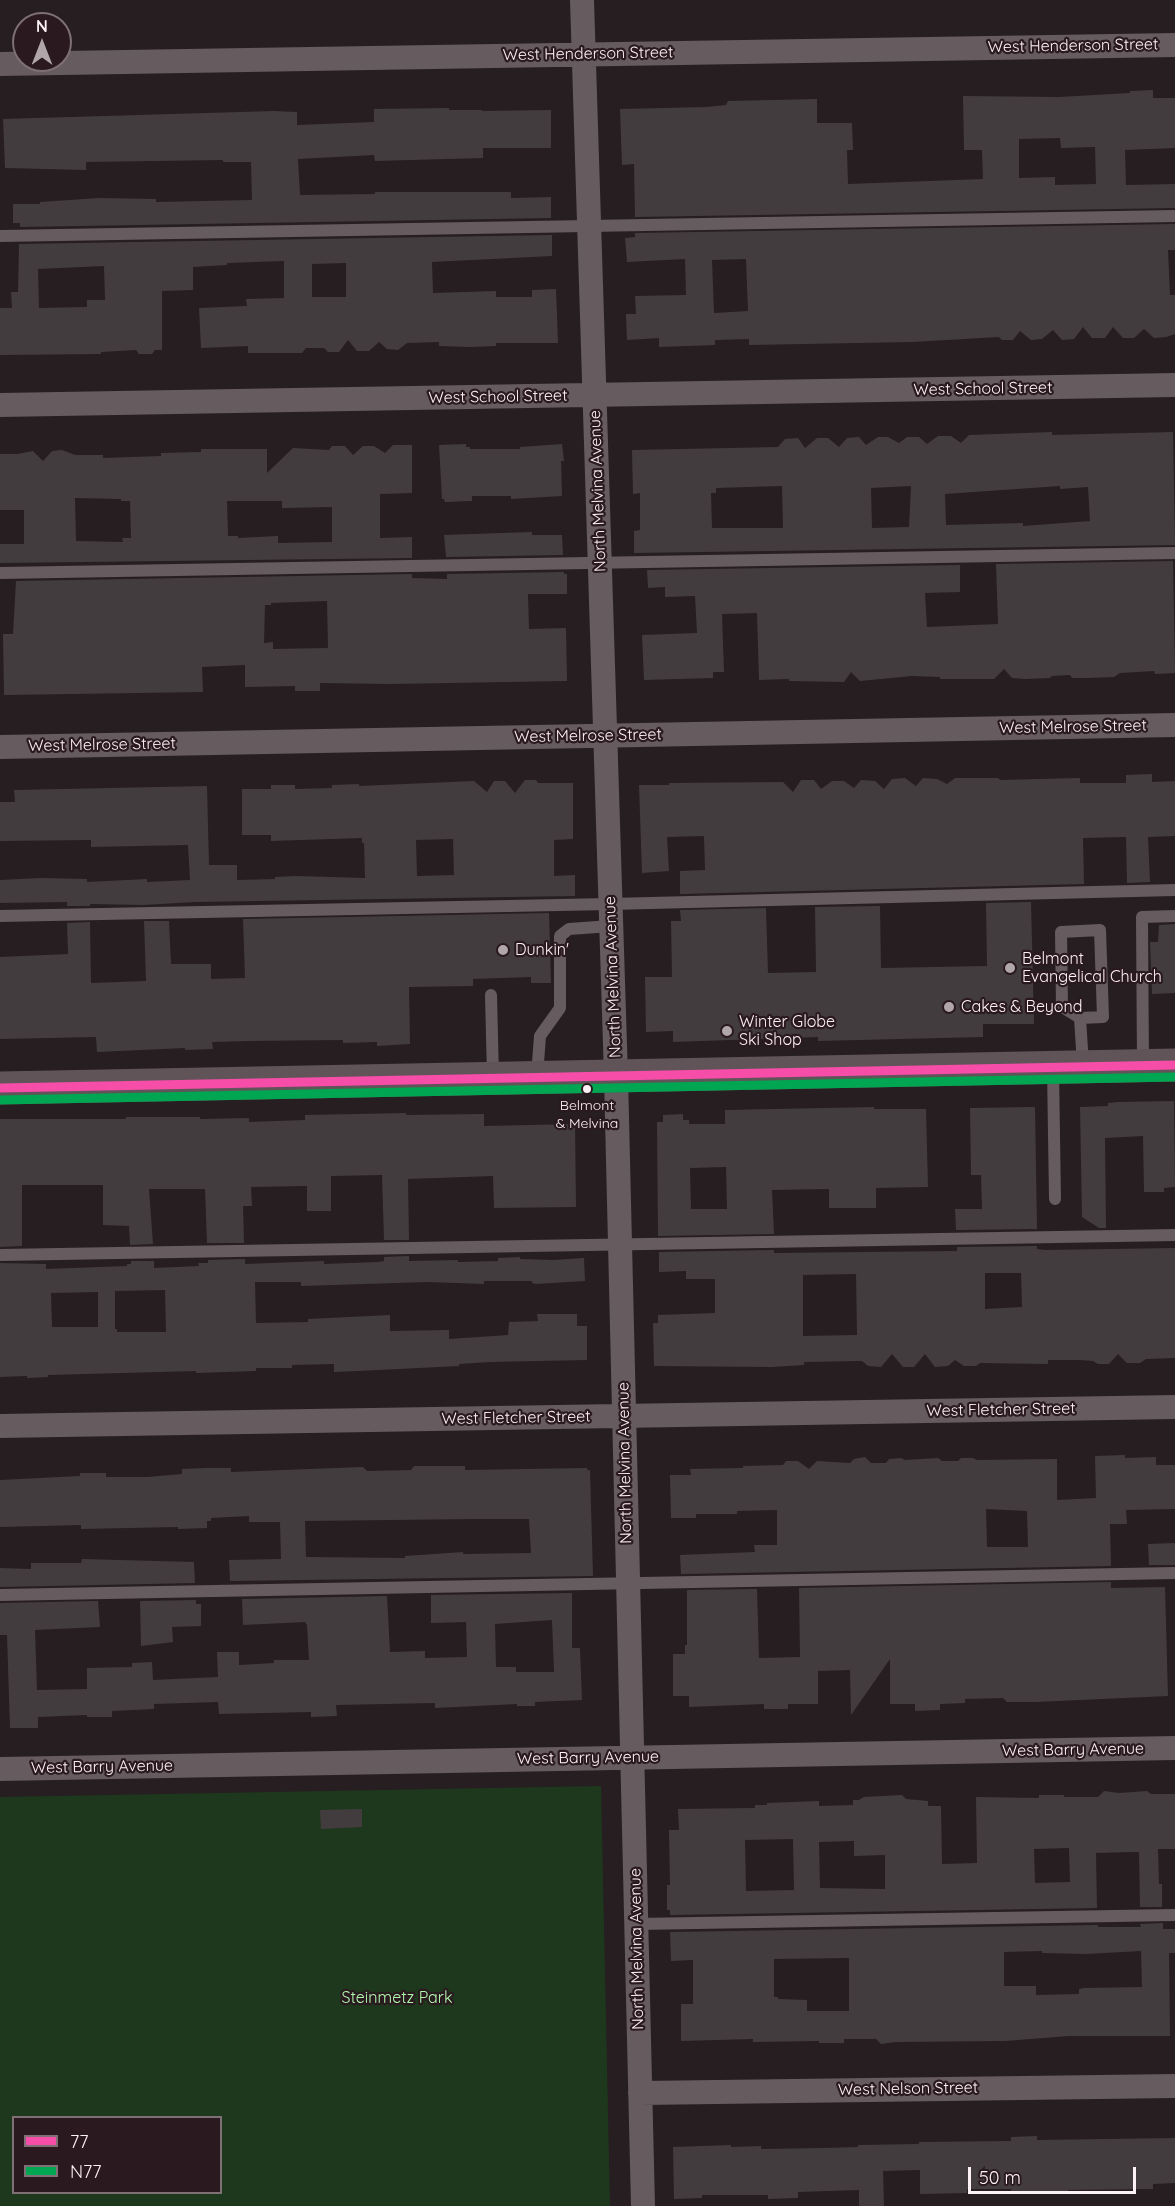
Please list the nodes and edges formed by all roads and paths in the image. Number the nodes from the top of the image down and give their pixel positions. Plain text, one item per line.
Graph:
1 (582, 0) edge
2 (1175, 45) edge
3 (584, 54) junction
4 (0, 64) edge
5 (1175, 216) edge
6 (589, 226) junction
7 (0, 236) edge
8 (1175, 385) edge
9 (595, 395) junction
10 (0, 405) edge
11 (1175, 553) edge
12 (600, 563) junction
13 (0, 573) edge
14 (1175, 725) edge
15 (605, 736) junction
16 (0, 747) edge
17 (1175, 890) edge
18 (611, 915) junction
19 (0, 916) edge
20 (1175, 916) edge
21 (491, 995) dead end
22 (1080, 1018) junction
23 (1175, 1065) edge
24 (1143, 1066) junction
25 (1068, 1067) junction
26 (616, 1076) junction
27 (493, 1078) junction
28 (537, 1078) junction
29 (0, 1088) edge
30 (1055, 1199) dead end
31 (1175, 1235) edge
32 (620, 1244) junction
33 (0, 1255) edge
34 (1175, 1407) edge
35 (624, 1416) junction
36 (0, 1426) edge
37 (1175, 1574) edge
38 (628, 1584) junction
39 (0, 1595) edge
40 (1175, 1748) edge
41 (632, 1758) junction
42 (0, 1769) edge
43 (1175, 1915) edge
44 (636, 1924) junction
45 (1175, 2086) edge
46 (640, 2093) junction
47 (643, 2206) edge

1 - 3 street, North Melvina Avenue
2 - 3 street, West Henderson Street
3 - 4 street, West Henderson Street
3 - 6 street, North Melvina Avenue
5 - 6 lane
6 - 7 lane
6 - 9 street, North Melvina Avenue
8 - 9 street, West School Street
9 - 10 street, West School Street
9 - 12 street, North Melvina Avenue
11 - 12 lane
12 - 13 lane
12 - 15 street, North Melvina Avenue
14 - 15 street, West Melrose Street
15 - 16 street, West Melrose Street
15 - 18 street, North Melvina Avenue
17 - 18 lane
18 - 19 lane
18 - 26 street, North Melvina Avenue
18 - 28 lane
20 - 24 lane
21 - 27 lane
22 - 22 lane
22 - 25 lane
23 - 24 main road
24 - 25 main road
25 - 26 main road
25 - 30 lane
26 - 28 main road
26 - 32 street, North Melvina Avenue
27 - 28 main road
27 - 29 main road
31 - 32 lane
32 - 33 lane
32 - 35 street, North Melvina Avenue
34 - 35 street, West Fletcher Street
35 - 36 street, West Fletcher Street
35 - 38 street, North Melvina Avenue
37 - 38 lane
38 - 39 lane
38 - 41 street, North Melvina Avenue
40 - 41 street, West Barry Avenue
41 - 42 street, West Barry Avenue
41 - 44 street, North Melvina Avenue
43 - 44 lane
44 - 46 street, North Melvina Avenue
45 - 46 street, West Nelson Street
46 - 47 street, North Melvina Avenue

